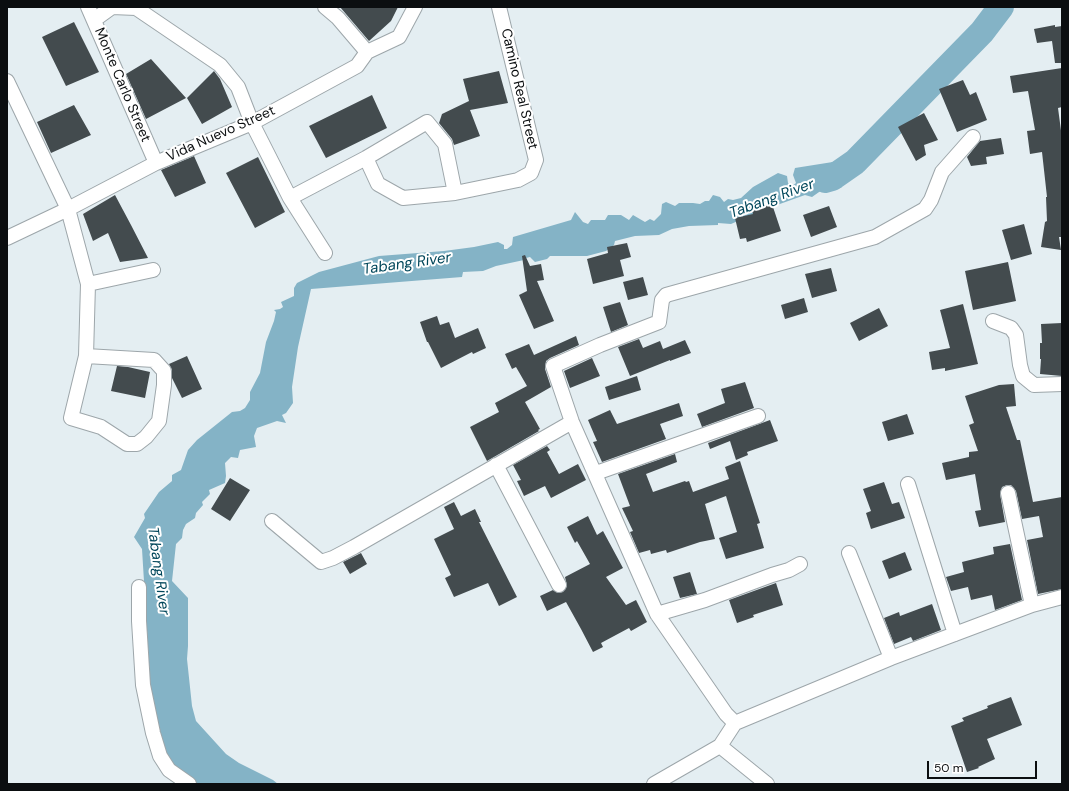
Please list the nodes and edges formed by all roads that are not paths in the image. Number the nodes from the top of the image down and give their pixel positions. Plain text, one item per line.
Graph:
1 (325, 7) edge
2 (415, 7) edge
3 (499, 7) edge
4 (91, 13) edge
5 (367, 52) junction
6 (7, 81) edge
7 (252, 123) junction
8 (973, 137) dead end
9 (366, 158) junction
10 (156, 163) junction
11 (455, 193) junction
12 (290, 198) junction
13 (68, 209) junction
14 (7, 238) edge
15 (325, 253) dead end
16 (153, 270) dead end
17 (88, 284) junction
18 (993, 321) dead end
19 (86, 356) junction
20 (1062, 384) edge
21 (758, 416) dead end
22 (572, 422) junction
23 (496, 466) junction
24 (596, 473) junction
25 (908, 484) dead end
26 (1008, 493) dead end
27 (272, 521) dead end
28 (849, 552) dead end
29 (800, 564) dead end
30 (559, 585) dead end
31 (139, 587) dead end
32 (1062, 597) edge
33 (1032, 605) junction
34 (657, 614) junction
35 (955, 634) junction
36 (890, 658) junction
37 (735, 723) junction
38 (720, 746) junction
39 (189, 784) edge
40 (654, 784) edge
41 (767, 784) edge

1 - 5 street
2 - 5 street, Vida Nuevo Street
3 - 11 street, Camino Real Street
4 - 7 street
4 - 10 street, Monte Carlo Street
5 - 7 street, Vida Nuevo Street
6 - 13 street
7 - 10 street, Vida Nuevo Street
7 - 12 street
8 - 22 street
9 - 11 street, Camino Real Street
9 - 11 street
9 - 12 street
10 - 13 street, Vida Nuevo Street
12 - 15 street
13 - 14 street, Vida Nuevo Street
13 - 17 street
16 - 17 street
17 - 19 street
18 - 20 street
19 - 19 street
21 - 24 street
22 - 23 street
22 - 24 street
23 - 27 street
23 - 30 street
24 - 34 street
25 - 35 street
26 - 33 street
28 - 36 street
29 - 34 street
31 - 39 street
32 - 33 street
33 - 35 street
34 - 37 street
35 - 36 street
36 - 37 street
37 - 38 street
38 - 40 street
38 - 41 street

